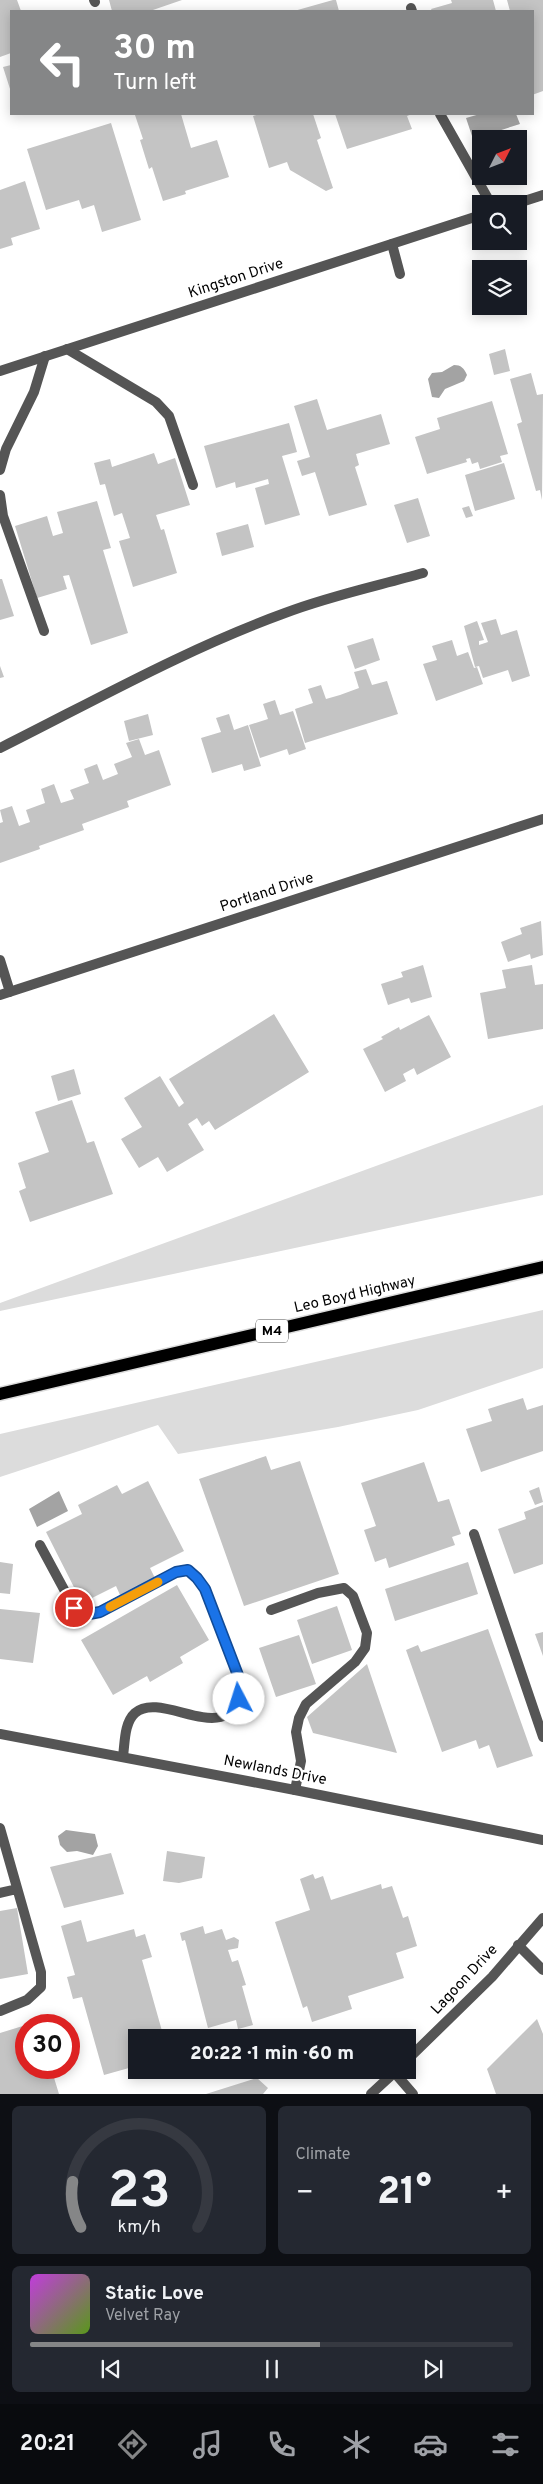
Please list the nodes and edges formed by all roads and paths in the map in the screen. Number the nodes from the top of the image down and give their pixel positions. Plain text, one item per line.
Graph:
1 (441, 115) edge
2 (487, 195) edge
3 (543, 195) edge
4 (527, 200) edge
5 (472, 218) edge
6 (392, 244) junction
7 (400, 274) dead end
8 (67, 349) junction
9 (45, 356) junction
10 (0, 371) edge
11 (0, 470) edge
12 (193, 485) dead end
13 (0, 495) edge
14 (423, 573) dead end
15 (44, 631) dead end
16 (0, 748) edge
17 (543, 819) edge
18 (0, 960) edge
19 (5, 993) edge
20 (543, 1267) edge
21 (0, 1394) edge
22 (474, 1534) dead end
23 (40, 1545) dead end
24 (270, 1610) dead end
25 (0, 1734) edge
26 (543, 1737) edge
27 (123, 1756) junction
28 (295, 1790) junction
29 (0, 1828) edge
30 (543, 1840) edge
31 (17, 1889) junction
32 (0, 1893) edge
33 (543, 1918) edge
34 (518, 1945) junction
35 (543, 1970) edge
36 (0, 2011) edge
37 (416, 2051) edge
38 (387, 2079) edge
39 (401, 2079) edge
40 (371, 2094) edge
41 (413, 2094) edge

1 - 2 street
3 - 4 street
5 - 6 street, Kingston Drive
6 - 7 street
6 - 8 street, Kingston Drive
8 - 9 street, Kingston Drive
8 - 12 street
9 - 10 street, Kingston Drive
9 - 11 street
13 - 15 street
14 - 16 street
17 - 19 street, Portland Drive
18 - 19 street
20 - 21 main road, Leo Boyd Highway / M4
22 - 26 street
23 - 27 street
24 - 28 street
25 - 27 street, Newlands Drive
27 - 28 street, Newlands Drive
28 - 30 street, Newlands Drive
29 - 31 street
31 - 32 street
31 - 36 street
33 - 34 street, Lagoon Drive
34 - 35 street
34 - 37 street, Lagoon Drive
38 - 40 street
39 - 41 street

